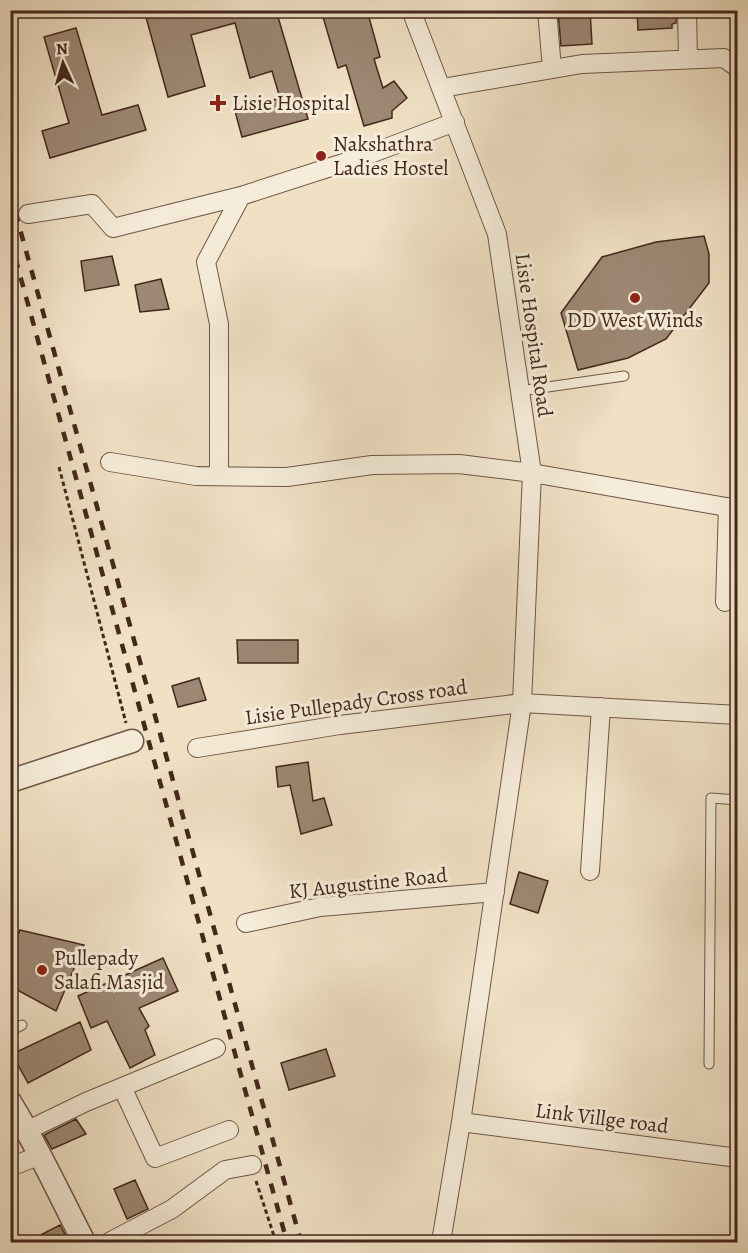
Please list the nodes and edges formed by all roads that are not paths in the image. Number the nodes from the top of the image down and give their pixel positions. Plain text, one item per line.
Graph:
1 (411, 10) edge
2 (547, 10) edge
3 (687, 10) edge
4 (688, 59) junction
5 (738, 68) edge
6 (552, 69) junction
7 (442, 88) junction
8 (455, 122) junction
9 (241, 196) junction
10 (28, 214) dead end
11 (624, 376) dead end
12 (520, 391) junction
13 (110, 462) dead end
14 (532, 473) junction
15 (219, 476) junction
16 (733, 508) edge
17 (725, 602) dead end
18 (522, 703) junction
19 (601, 708) junction
20 (738, 715) edge
21 (132, 741) road end
22 (197, 748) dead end
23 (10, 781) edge
24 (738, 800) edge
25 (590, 871) dead end
26 (495, 892) junction
27 (246, 923) dead end
28 (22, 1025) dead end
29 (10, 1032) edge
30 (216, 1048) dead end
31 (709, 1064) dead end
32 (122, 1087) junction
33 (10, 1102) edge
34 (461, 1122) junction
35 (28, 1130) junction
36 (229, 1130) dead end
37 (38, 1156) junction
38 (738, 1158) edge
39 (252, 1165) road end
40 (10, 1167) edge
41 (84, 1242) edge
42 (109, 1242) edge
43 (441, 1242) edge

1 - 7 street, Lisie Hospital Road
2 - 6 street
3 - 4 street
4 - 5 street
4 - 6 street
6 - 7 street
7 - 8 street, Lisie Hospital Road
8 - 9 street
8 - 12 street, Lisie Hospital Road
9 - 10 street
9 - 15 street
11 - 12 lane
12 - 14 street, Lisie Hospital Road
13 - 15 street
14 - 15 street
14 - 16 street
14 - 18 street, Lisie Hospital Road
16 - 17 street
18 - 19 street, Lisie Pullepady Cross road
18 - 22 street, Lisie Pullepady Cross road
18 - 26 street, Lisie Hospital Road
19 - 20 street, Lisie Pullepady Cross road
19 - 25 street
21 - 23 street
24 - 31 lane
26 - 27 street, KJ Augustine Road
26 - 34 street, Lisie Hospital Road
28 - 29 lane
30 - 32 street
32 - 35 street
32 - 36 street
33 - 35 street
34 - 38 street, Link Villge road
34 - 43 street, Lisie Hospital Road
35 - 37 street
37 - 40 street
37 - 41 street
39 - 42 street

